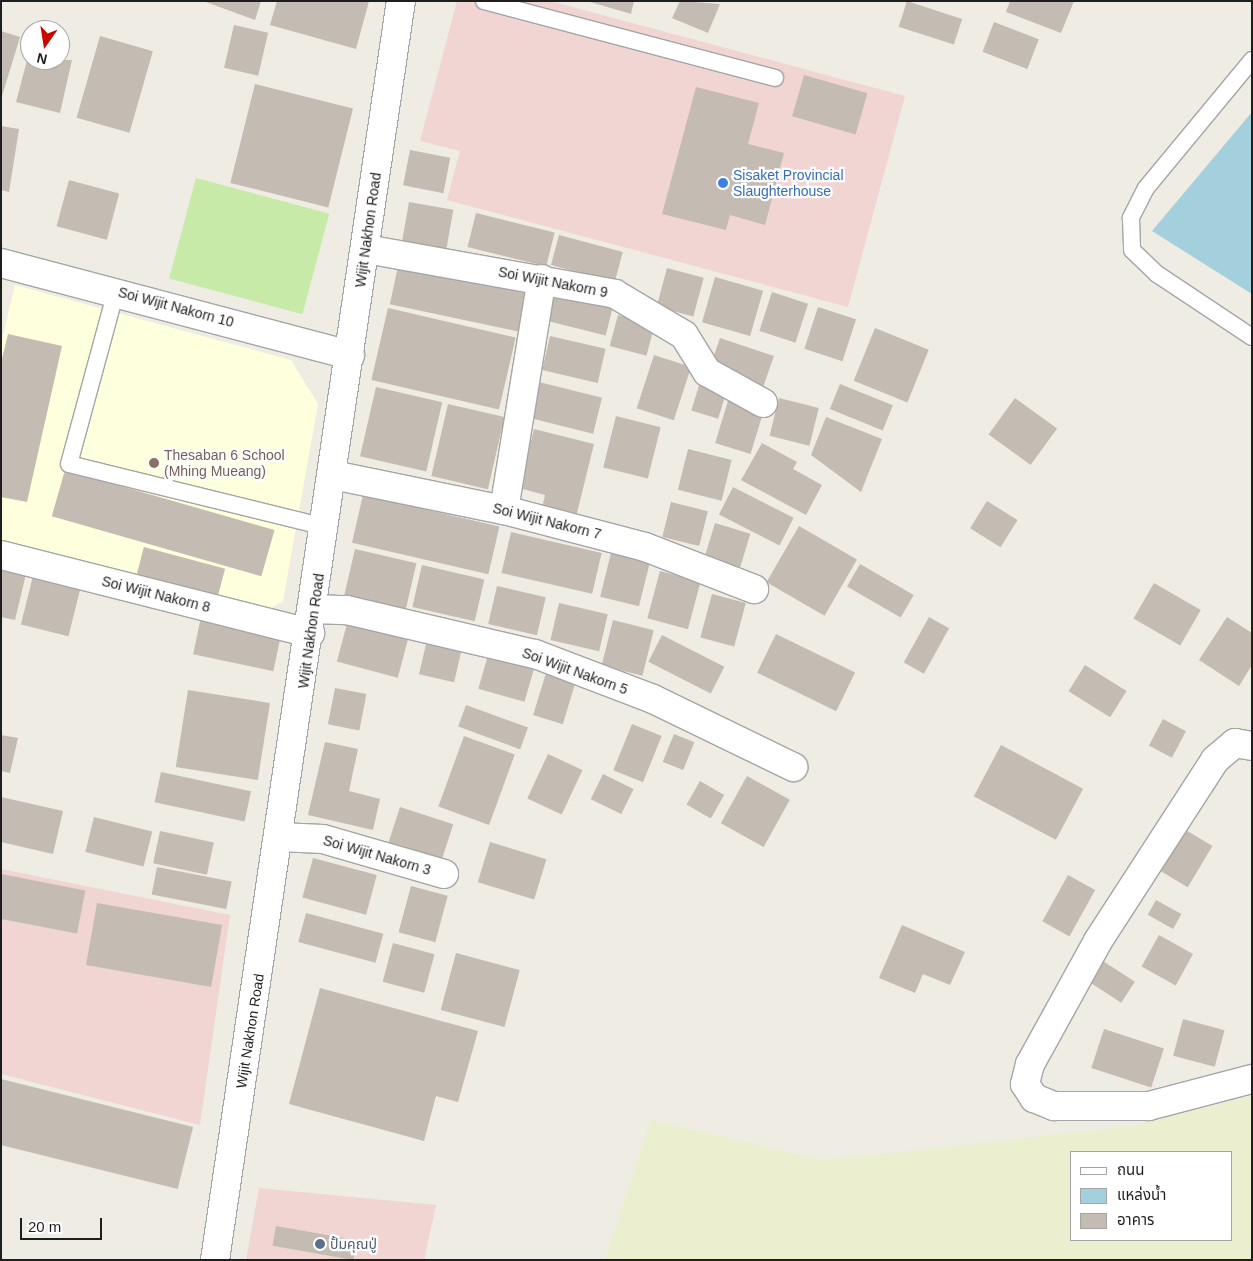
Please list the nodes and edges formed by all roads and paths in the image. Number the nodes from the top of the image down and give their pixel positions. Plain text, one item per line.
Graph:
1 (401, 1) edge
2 (484, 1) edge
3 (1252, 60) edge
4 (775, 78) dead end
5 (366, 250) junction
6 (1, 263) edge
7 (542, 279) junction
8 (116, 290) junction
9 (1252, 337) edge
10 (350, 355) junction
11 (763, 403) dead end
12 (333, 475) junction
13 (504, 510) junction
14 (326, 527) junction
15 (1, 555) edge
16 (754, 589) dead end
17 (312, 621) junction
18 (1252, 746) edge
19 (793, 767) dead end
20 (279, 837) junction
21 (444, 874) dead end
22 (1252, 1079) edge
23 (215, 1260) edge

1 - 5 street, Wijit Nakhon Road
2 - 4 lane
3 - 9 lane
5 - 7 street, Soi Wijit Nakorn 9
5 - 10 street, Wijit Nakhon Road
6 - 8 street, Soi Wijit Nakorn 10
7 - 11 street, Soi Wijit Nakorn 9
7 - 13 street
8 - 10 street, Soi Wijit Nakorn 10
8 - 14 lane
10 - 12 street, Wijit Nakhon Road
12 - 13 street, Soi Wijit Nakorn 7
12 - 14 street, Wijit Nakhon Road
13 - 16 street, Soi Wijit Nakorn 7
14 - 17 street, Wijit Nakhon Road
15 - 17 street, Soi Wijit Nakorn 8
17 - 19 street, Soi Wijit Nakorn 5
17 - 20 street, Wijit Nakhon Road
18 - 22 street
20 - 21 street, Soi Wijit Nakorn 3
20 - 23 street, Wijit Nakhon Road

